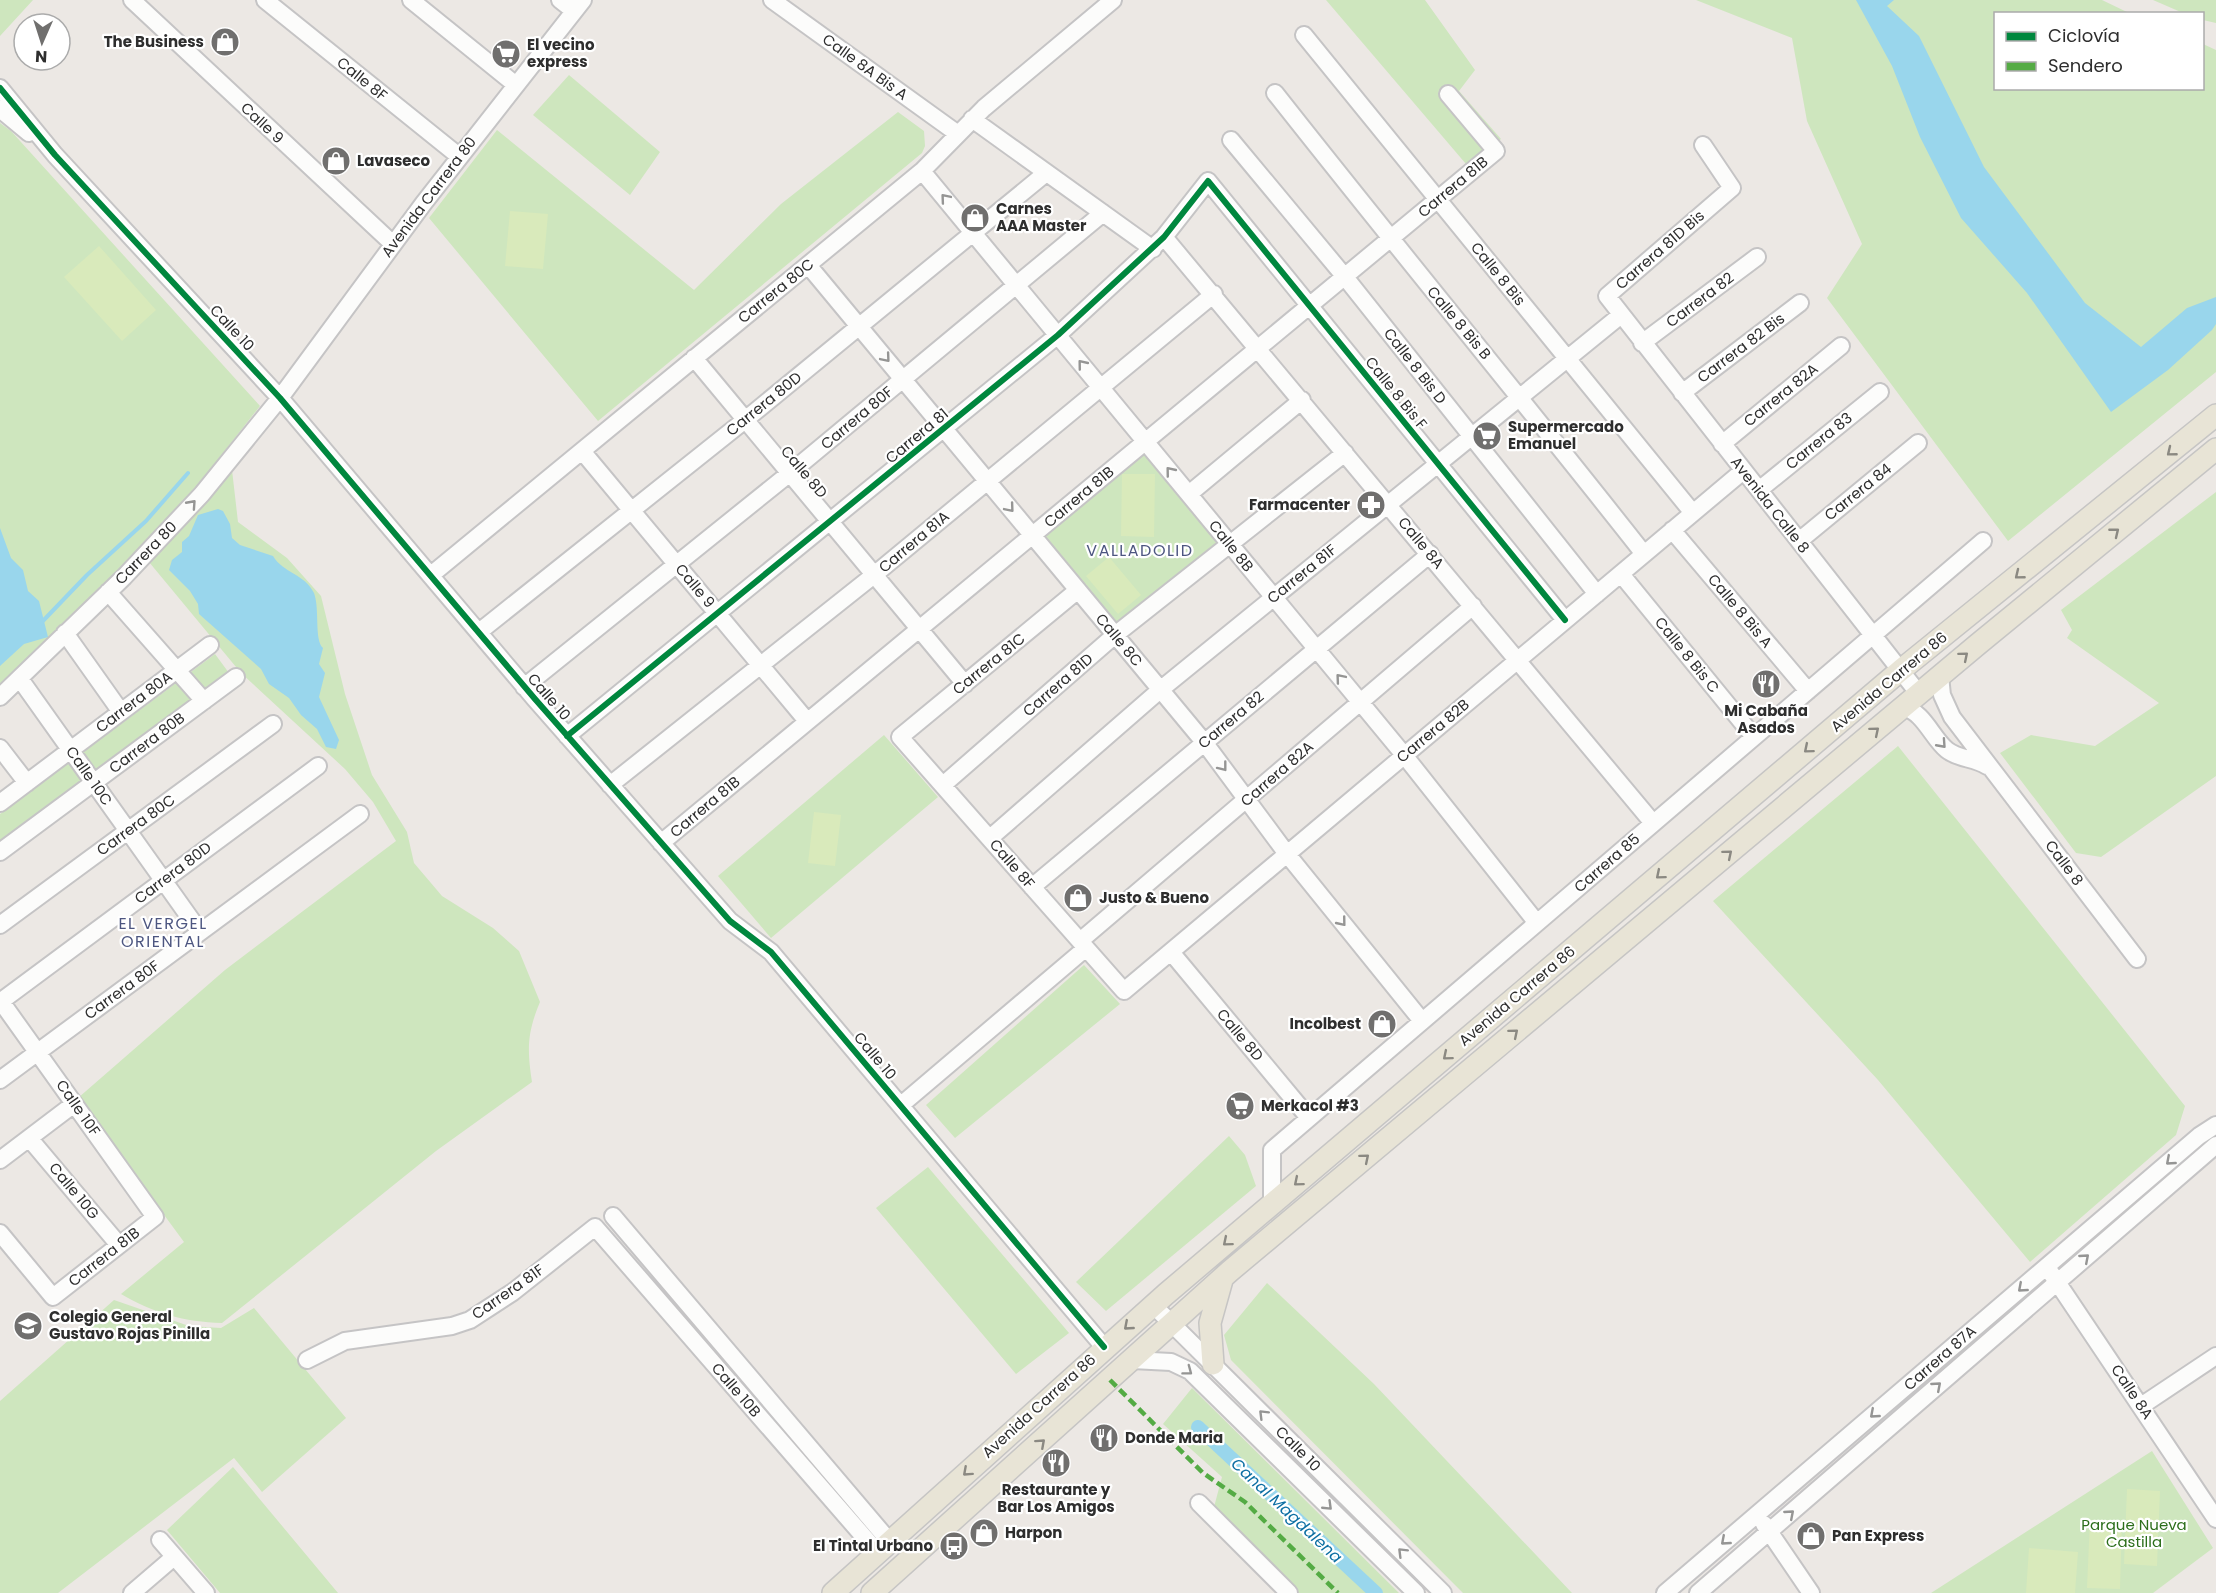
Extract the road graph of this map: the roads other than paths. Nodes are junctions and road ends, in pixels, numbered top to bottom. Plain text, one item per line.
1 (132, 0) edge
2 (265, 0) edge
3 (411, 0) edge
4 (560, 0) edge
5 (772, 0) edge
6 (1113, 0) edge
7 (579, 6) edge
8 (1304, 34) dead end
9 (516, 86) junction
10 (0, 88) edge
11 (1275, 93) dead end
12 (1448, 94) dead end
13 (2, 111) edge
14 (972, 119) junction
15 (958, 134) junction
16 (1231, 140) dead end
17 (1703, 144) dead end
18 (55, 155) junction
19 (460, 157) junction
20 (922, 171) junction
21 (1046, 173) junction
22 (1208, 181) joint
23 (1437, 201) junction
24 (1103, 213) junction
25 (974, 232) junction
26 (1390, 239) junction
27 (1158, 243) junction
28 (393, 244) junction
29 (1757, 257) dead end
30 (808, 265) junction
31 (1345, 277) junction
32 (1017, 285) junction
33 (1214, 294) junction
34 (1800, 303) dead end
35 (1310, 306) junction
36 (1621, 315) junction
37 (859, 326) junction
38 (1058, 335) junction
39 (1642, 343) junction
40 (1841, 346) dead end
41 (1258, 349) junction
42 (694, 358) junction
43 (1568, 359) junction
44 (903, 379) junction
45 (1101, 387) junction
46 (1880, 392) dead end
47 (1682, 393) junction
48 (1520, 397) junction
49 (280, 398) junction
50 (1302, 400) junction
51 (2216, 415) edge
52 (745, 420) junction
53 (944, 429) junction
54 (1471, 437) junction
55 (1146, 442) junction
56 (1918, 443) dead end
57 (1722, 444) junction
58 (2216, 449) edge
59 (582, 451) junction
60 (1345, 453) junction
61 (1438, 464) junction
62 (1743, 471) junction
63 (790, 473) junction
64 (987, 481) junction
65 (1759, 490) junction
66 (1189, 494) junction
67 (1388, 504) junction
68 (632, 510) junction
69 (1693, 513) junction
70 (831, 523) junction
71 (1672, 530) junction
72 (1033, 536) junction
73 (1799, 541) junction
74 (1983, 541) dead end
75 (1231, 545) junction
76 (1430, 554) junction
77 (1644, 554) junction
78 (677, 564) junction
79 (874, 574) junction
80 (1621, 574) junction
81 (431, 575) junction
82 (1078, 590) junction
83 (108, 592) junction
84 (1597, 594) junction
85 (1274, 597) junction
86 (1473, 606) junction
87 (718, 614) junction
88 (1565, 620) junction
89 (920, 630) junction
90 (479, 632) junction
91 (66, 633) junction
92 (1114, 635) junction
93 (1873, 635) junction
94 (210, 645) dead end
95 (1316, 649) junction
96 (1518, 660) junction
97 (761, 665) junction
98 (177, 670) junction
99 (1901, 670) junction
100 (236, 676) dead end
101 (1940, 676) junction
102 (20, 679) junction
103 (964, 684) junction
104 (524, 687) junction
105 (1160, 690) junction
106 (1808, 691) junction
107 (0, 697) edge
108 (1911, 700) junction
109 (204, 701) junction
110 (1360, 702) junction
111 (121, 712) junction
112 (807, 721) junction
113 (273, 724) dead end
114 (567, 736) junction
115 (900, 737) joint
116 (1754, 737) junction
117 (1204, 742) junction
118 (0, 748) edge
119 (70, 750) junction
120 (1404, 755) junction
121 (318, 766) dead end
122 (1991, 768) junction
123 (94, 782) junction
124 (27, 783) junction
125 (610, 785) junction
126 (943, 785) junction
127 (1248, 799) junction
128 (0, 803) edge
129 (360, 814) dead end
130 (1653, 823) junction
131 (128, 831) junction
132 (990, 838) junction
133 (661, 843) junction
134 (0, 852) edge
135 (1287, 854) junction
136 (164, 880) junction
137 (1032, 887) junction
138 (1537, 923) junction
139 (0, 925) edge
140 (200, 932) junction
141 (1083, 945) junction
142 (1171, 952) junction
143 (2137, 959) dead end
144 (1124, 991) joint
145 (0, 1001) edge
146 (1422, 1021) junction
147 (37, 1052) junction
148 (0, 1080) edge
149 (74, 1104) junction
150 (901, 1105) junction
151 (1309, 1118) junction
152 (2216, 1125) edge
153 (29, 1138) junction
154 (2216, 1145) edge
155 (0, 1160) edge
156 (1272, 1204) junction
157 (613, 1216) dead end
158 (155, 1217) joint
159 (595, 1227) joint
160 (0, 1233) edge
161 (119, 1245) junction
162 (2046, 1267) junction
163 (1224, 1277) junction
164 (2058, 1281) junction
165 (1153, 1305) junction
166 (1172, 1324) junction
167 (1104, 1347) junction
168 (2216, 1356) edge
169 (307, 1360) dead end
170 (1132, 1360) junction
171 (1213, 1364) junction
172 (2141, 1406) junction
173 (1199, 1503) dead end
174 (1758, 1514) junction
175 (2216, 1519) edge
176 (1769, 1532) junction
177 (160, 1540) dead end
178 (884, 1547) junction
179 (174, 1557) junction
180 (132, 1593) edge
181 (206, 1593) edge
182 (833, 1593) edge
183 (872, 1593) edge
184 (1289, 1593) edge
185 (1416, 1593) edge
186 (1443, 1593) edge
187 (1665, 1593) edge
188 (1698, 1593) edge
189 (1811, 1593) edge

1 - 28 street, Calle 9
2 - 19 street, Calle 8F
3 - 9 street
4 - 7 street
5 - 15 street, Calle 8A Bis A
6 - 14 street, Carrera 80C
7 - 9 street, Avenida Carrera 80
8 - 23 street, Calle 8 Bis
9 - 19 street, Avenida Carrera 80
10 - 18 street, Calle 10
11 - 26 street, Calle 8 Bis B
12 - 23 street, Carrera 81B
13 - 18 street, Calle 10
14 - 15 street, Carrera 80C
14 - 21 street
15 - 20 street, Carrera 80C
16 - 31 street, Calle 8 Bis D
17 - 36 street, Carrera 81D Bis
18 - 49 street, Calle 10
19 - 28 street, Avenida Carrera 80
25 -> 20 street, Calle 8B
20 - 30 street, Carrera 80C
21 - 24 street
21 - 25 street, Carrera 80D
22 - 27 street, Carrera 81
22 - 35 street, Calle 8 Bis F
23 - 26 street, Carrera 81B
23 - 43 street, Calle 8 Bis
24 - 27 street
24 - 32 street, Carrera 80F
25 - 32 street, Calle 8B
25 - 37 street, Carrera 80D
26 - 31 street, Carrera 81B
26 - 48 street, Calle 8 Bis B
27 - 33 street, Calle 8A
27 - 38 street, Carrera 81
28 - 49 street, Avenida Carrera 80
29 - 39 street, Carrera 82
30 - 37 street, Calle 8C
30 - 42 street, Carrera 80C
31 - 35 street, Carrera 81B
31 - 54 street, Calle 8 Bis D
32 - 38 street, Calle 8B
32 - 44 street, Carrera 80F
33 - 41 street, Calle 8A
33 - 45 street, Carrera 81A
34 - 47 street, Carrera 82 Bis
35 - 41 street, Carrera 81B
35 - 61 street, Calle 8 Bis F
36 - 39 street, Avenida Calle 8
36 - 43 street, Carrera 81F
37 -> 44 street, Calle 8C
37 - 52 street, Carrera 80D
45 -> 38 street, Calle 8B
38 - 53 street, Carrera 81
39 - 47 street, Avenida Calle 8
40 - 57 street, Carrera 82A
41 - 50 street, Calle 8A
41 - 55 street, Carrera 81B
42 - 52 street, Calle 8D
42 - 59 street, Carrera 80C
43 - 48 street, Carrera 81F
43 - 69 street, Calle 8 Bis
44 - 53 street, Calle 8C
44 - 63 street, Carrera 80F
45 - 55 street, Calle 8B
45 - 64 street, Carrera 81A
46 - 65 street, Carrera 83
47 - 57 street, Avenida Calle 8
48 - 54 street, Carrera 81F
48 - 77 street, Calle 8 Bis B
49 - 81 street, Calle 10
83 -> 49 street, Carrera 80
50 - 60 street, Calle 8A
50 - 66 street
51 -> 99 main road, Avenida Carrera 86
52 - 63 street, Calle 8D
52 - 68 street, Carrera 80D
53 - 64 street, Calle 8C
53 - 70 street, Carrera 81
54 - 61 street, Carrera 81F
54 - 84 street, Calle 8 Bis D
66 -> 55 street, Calle 8B
55 - 72 street, Carrera 81B
56 - 73 street, Carrera 84
57 - 62 street, Avenida Calle 8
101 -> 58 main road, Avenida Carrera 86
59 - 68 street, Calle 9
59 - 81 street, Carrera 80C
60 - 67 street, Calle 8A
60 - 75 street, Carrera 81D
61 - 67 street, Carrera 81F
61 - 88 street, Calle 8 Bis F
62 - 65 street, Avenida Calle 8
62 - 69 street, Carrera 82B
63 - 70 street, Calle 8D
63 - 78 street, Carrera 80F
64 -> 72 street, Calle 8C
64 - 79 street, Carrera 81A
65 - 73 street, Avenida Calle 8
66 - 75 street, Calle 8B
67 - 76 street, Calle 8A
67 - 85 street, Carrera 81F
68 - 78 street, Calle 9
68 - 90 street, Carrera 80D
69 - 71 street, Carrera 82B
70 - 79 street, Calle 8D
70 - 87 street, Carrera 81
71 - 77 street, Carrera 82B
71 - 106 street, Calle 8 Bis A
72 - 82 street, Calle 8C
72 - 89 street, Carrera 81B
73 - 93 street, Avenida Calle 8
74 - 93 street, Carrera 85
75 - 85 street, Calle 8B
75 - 92 street, Carrera 81D
76 - 86 street, Calle 8A
76 - 95 street, Carrera 82
77 - 80 street, Carrera 82B
78 - 87 street, Calle 9
78 - 104 street, Carrera 80F
79 - 89 street, Calle 8D
79 - 97 street, Carrera 81A
80 - 84 street, Carrera 82B
80 - 116 street, Calle 8 Bis C
81 - 90 street, Calle 10
82 - 92 street, Calle 8C
82 - 103 street, Carrera 81C
83 - 91 street, Carrera 80
83 - 98 street
84 - 88 street, Carrera 82B
85 - 95 street, Calle 8B
85 - 105 street, Carrera 81F
86 - 96 street, Calle 8A
86 - 110 street, Carrera 82A
87 - 97 street, Calle 9
87 - 114 street, Carrera 81
88 - 96 street, Carrera 82B
89 - 103 street, Calle 8D
89 - 112 street, Carrera 81B
90 - 104 street, Calle 10
91 - 102 street, Carrera 80
91 - 111 street
92 - 105 street, Calle 8C
92 - 126 street, Carrera 81D
93 - 99 street, Avenida Calle 8
93 - 106 street, Carrera 85
94 - 98 street, Carrera 80A
110 -> 95 street, Calle 8B
95 - 117 street, Carrera 82
96 - 120 street, Carrera 82B
96 - 130 street, Calle 8A
97 - 112 street, Calle 9
97 - 125 street, Carrera 81A
98 - 109 street
98 - 111 street, Carrera 80A
99 - 108 street, Avenida Calle 8
99 -> 156 main road, Avenida Carrera 86
100 - 109 street, Carrera 80B
101 - 108 main road, Avenida Carrera 86
101 - 122 street, Calle 8
102 - 107 street, Carrera 80
102 - 119 street, Calle 10C
103 - 115 street, Carrera 81C
104 - 114 street, Calle 10
105 - 117 street, Calle 8C
105 - 132 street, Carrera 81F
106 - 116 street, Carrera 85
108 -> 122 street, Calle 8
163 -> 108 main road, Avenida Carrera 86
109 - 123 street, Carrera 80B
110 - 120 street, Calle 8B
110 - 127 street, Carrera 82A
111 - 119 street, Carrera 80A
112 - 133 street, Carrera 81B
113 - 131 street, Carrera 80C
114 - 125 street, Calle 10
115 - 126 street, Calle 8F
116 - 130 street, Carrera 85
117 -> 127 street, Calle 8C
117 - 137 street, Carrera 82
118 - 124 street
119 - 123 street, Calle 10C
119 - 124 street, Carrera 80A
120 - 135 street, Carrera 82B
120 - 138 street, Calle 8B
121 - 136 street, Carrera 80D
122 - 143 street, Calle 8
123 - 131 street, Calle 10C
123 - 134 street, Carrera 80B
124 - 128 street, Carrera 80A
125 - 133 street, Calle 10
126 - 132 street, Calle 8F
127 - 135 street, Calle 8C
127 - 141 street, Carrera 82A
129 - 140 street, Carrera 80F
130 - 138 street, Carrera 85
131 - 136 street, Calle 10C
131 - 139 street, Carrera 80C
132 - 137 street, Calle 8F
133 - 150 street, Calle 10
135 - 142 street, Carrera 82B
135 -> 146 street, Calle 8C
136 - 140 street, Calle 10C
136 - 145 street, Carrera 80D
137 - 141 street, Calle 8F
138 - 146 street, Carrera 85
140 - 147 street, Carrera 80F
141 - 144 street, Calle 8F
141 - 150 street, Carrera 82A
142 - 144 street, Carrera 82B
142 - 151 street, Calle 8D
145 - 147 street, Calle 10F
146 - 151 street, Carrera 85
147 - 148 street, Carrera 80F
147 - 149 street, Calle 10F
149 - 153 street
149 - 158 street, Calle 10F
150 - 167 street, Calle 10
151 - 156 street, Carrera 85
152 -> 162 street, Carrera 87A
153 - 155 street
153 - 161 street, Calle 10G
164 -> 154 street, Carrera 87A
156 -> 165 main road, Avenida Carrera 86
157 - 178 street, Calle 10B
158 - 161 street, Carrera 81B
159 - 169 street, Carrera 81F
159 - 178 street, Calle 10B
160 - 161 street, Carrera 81B
162 - 164 street, Calle 8A
162 -> 174 street, Carrera 87A
163 - 166 main road, Avenida Carrera 86
163 - 171 main road
164 - 172 street, Calle 8A
176 -> 164 street, Carrera 87A
165 - 166 street, Calle 10
165 -> 167 main road, Avenida Carrera 86
166 - 170 main road, Avenida Carrera 86
166 - 171 street, Calle 10
167 -> 178 main road, Avenida Carrera 86
168 - 172 street
183 -> 170 main road, Avenida Carrera 86
170 -> 185 street, Calle 10
186 -> 171 street, Calle 10
172 - 175 street, Calle 8A
173 - 184 street
174 - 176 street
174 -> 187 street, Carrera 87A
176 - 188 street, Carrera 87A
176 - 189 street
177 - 179 street
178 - 182 main road, Avenida Carrera 86
179 - 180 street
179 - 181 street

